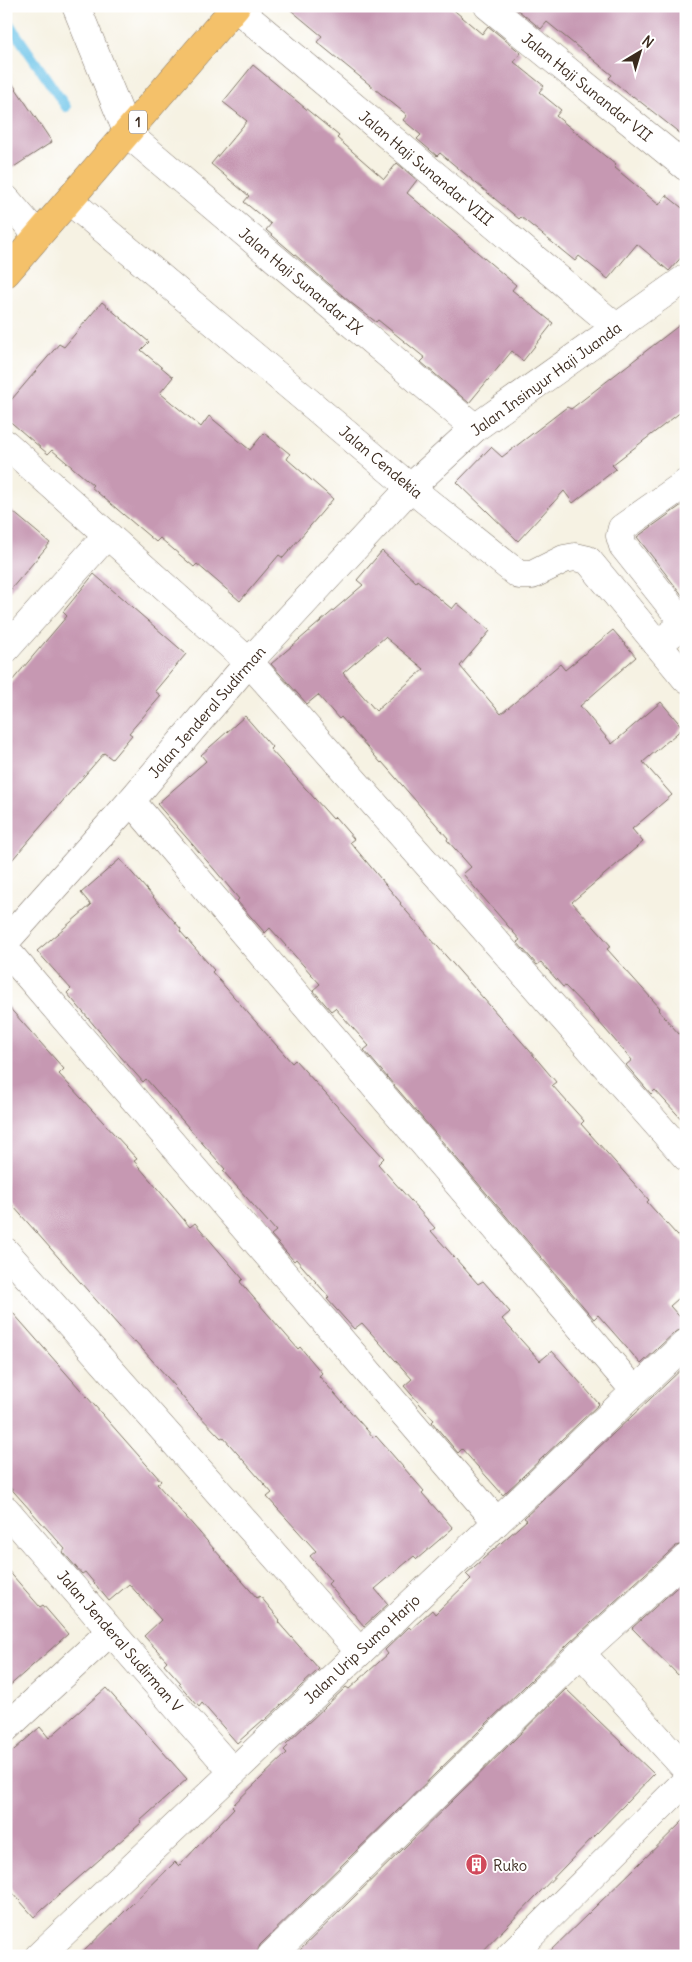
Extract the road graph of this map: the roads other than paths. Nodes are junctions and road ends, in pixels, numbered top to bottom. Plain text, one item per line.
1 (76, 6) edge
2 (235, 6) edge
3 (488, 6) edge
4 (128, 134) junction
5 (686, 167) edge
6 (6, 199) edge
7 (70, 201) junction
8 (38, 236) junction
9 (6, 273) edge
10 (686, 278) edge
11 (617, 328) junction
12 (475, 428) junction
13 (6, 444) edge
14 (420, 479) junction
15 (686, 483) edge
16 (107, 535) junction
17 (685, 625) edge
18 (657, 644) junction
19 (6, 649) edge
20 (249, 662) junction
21 (686, 679) edge
22 (131, 800) junction
23 (6, 941) edge
24 (6, 950) edge
25 (686, 1157) edge
26 (6, 1252) edge
27 (686, 1344) edge
28 (635, 1391) junction
29 (6, 1510) edge
30 (497, 1522) junction
31 (686, 1558) edge
32 (111, 1631) junction
33 (360, 1652) junction
34 (581, 1653) junction
35 (6, 1728) edge
36 (686, 1769) edge
37 (233, 1772) junction
38 (686, 1781) edge
39 (39, 1956) edge
40 (271, 1956) edge
41 (510, 1956) edge

1 - 4 street
2 - 4 highway, 1
2 - 11 street, Jalan Haji Sunandar VIII
3 - 5 street, Jalan Haji Sunandar VII
4 - 7 highway, 1
4 - 12 street, Jalan Haji Sunandar IX
6 - 8 street
7 - 8 highway, 1
7 - 14 street, Jalan Cendekia
8 - 9 highway, 1
10 - 11 street, Jalan Insinyur Haji Juanda
11 - 12 street, Jalan Insinyur Haji Juanda
12 - 14 street, Jalan Insinyur Haji Juanda
13 - 16 street
14 - 18 street, Jalan Cendekia
14 - 20 street, Jalan Jenderal Sudirman
15 - 17 street
16 - 19 street
16 - 20 street
17 - 18 street
18 - 21 street, Jalan Cendekia
20 - 22 street, Jalan Jenderal Sudirman
20 - 25 street
22 - 23 street, Jalan Jenderal Sudirman
22 - 28 street
24 - 30 street
26 - 33 street
27 - 28 street, Jalan Urip Sumo Harjo
28 - 30 street, Jalan Urip Sumo Harjo
29 - 32 street, Jalan Jenderal Sudirman V
30 - 33 street, Jalan Urip Sumo Harjo
31 - 34 street
32 - 35 street
32 - 37 street, Jalan Jenderal Sudirman V
33 - 37 street, Jalan Urip Sumo Harjo
34 - 36 street
34 - 40 street
37 - 39 street, Jalan Urip Sumo Harjo
38 - 41 street

